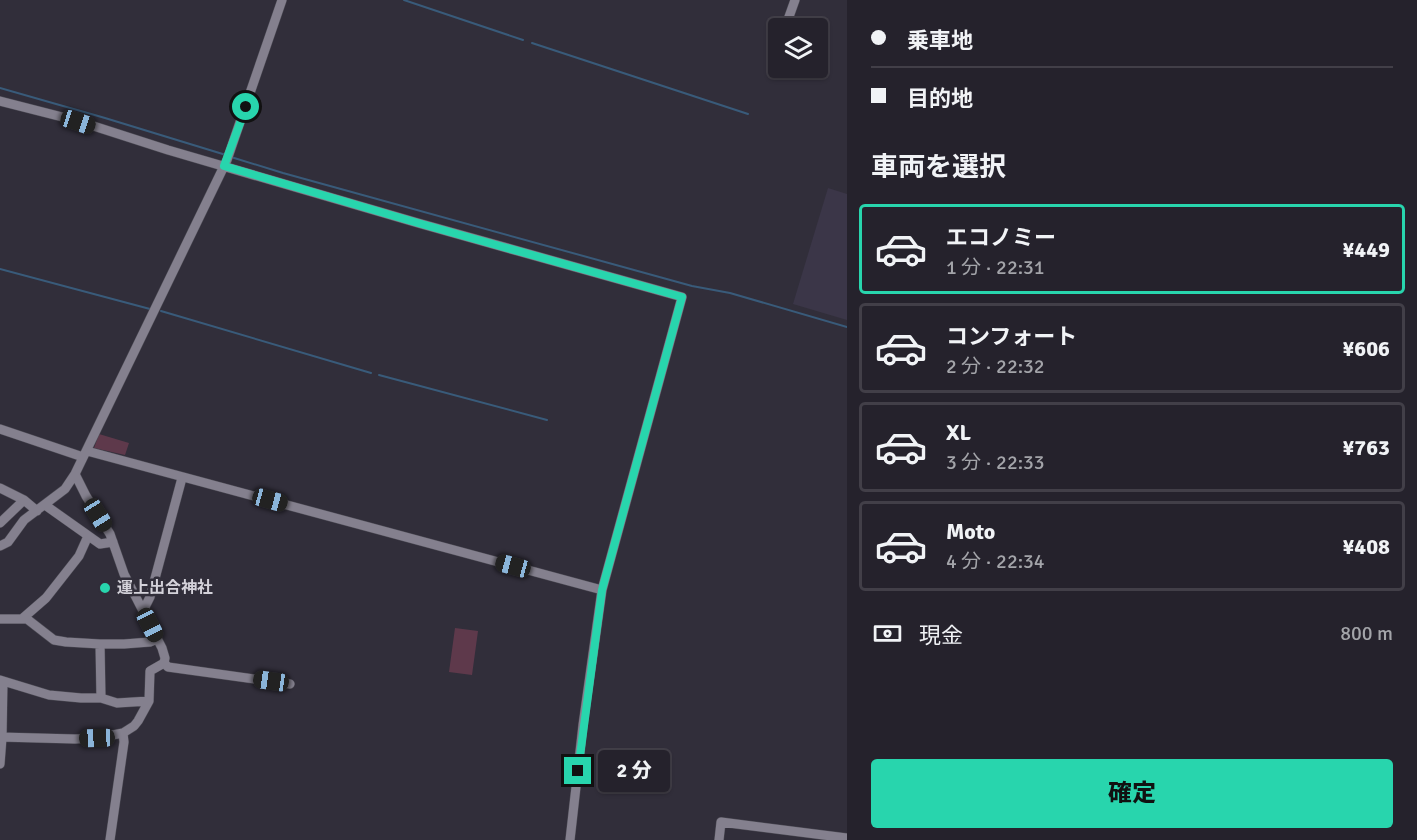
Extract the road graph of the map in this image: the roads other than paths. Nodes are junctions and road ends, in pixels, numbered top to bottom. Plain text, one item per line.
1 (282, 0) edge
2 (795, 0) edge
3 (789, 18) edge
4 (0, 101) edge
5 (227, 160) junction
6 (0, 429) edge
7 (85, 454) junction
8 (75, 474) junction
9 (182, 478) junction
10 (0, 488) edge
11 (24, 500) junction
12 (41, 508) junction
13 (0, 523) edge
14 (88, 536) junction
15 (113, 542) junction
16 (0, 546) edge
17 (602, 590) junction
18 (143, 611) junction
19 (23, 618) junction
20 (0, 619) edge
21 (157, 639) junction
22 (100, 644) junction
23 (164, 663) junction
24 (1, 680) edge
25 (290, 684) dead end
26 (101, 698) junction
27 (149, 701) junction
28 (123, 733) junction
29 (1, 737) edge
30 (0, 764) edge
31 (794, 836) edge
32 (828, 838) edge
33 (847, 838) edge
34 (110, 840) edge
35 (570, 840) edge
36 (718, 840) edge

1 - 5 street
2 - 3 street
4 - 5 street
5 - 7 street
5 - 17 street
6 - 7 street
7 - 8 street
7 - 9 street
8 - 12 street
8 - 15 street
9 - 17 street
9 - 18 street
10 - 11 street
11 - 12 street
11 - 13 street
12 - 14 street
12 - 16 street
14 - 15 street
14 - 19 street
15 - 18 street
17 - 35 street
18 - 21 street
19 - 20 street
19 - 22 street
21 - 22 street
21 - 23 street
22 - 26 street
23 - 25 street
23 - 27 street
24 - 26 street
24 - 29 street
26 - 27 street
27 - 28 street
28 - 29 street
28 - 34 street
29 - 30 street
31 - 32 street
31 - 36 street
32 - 33 street

